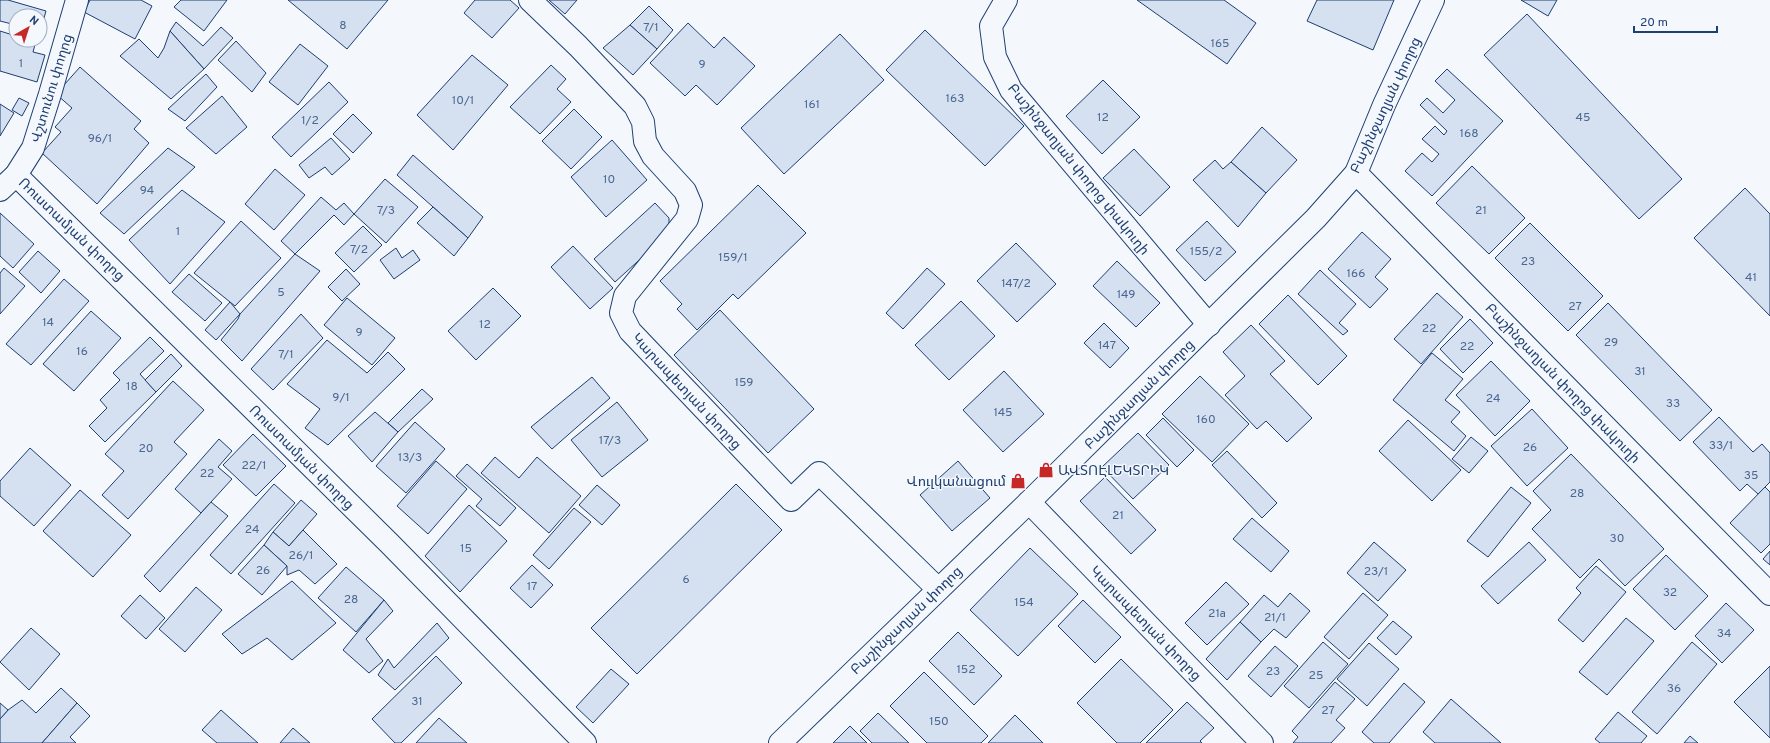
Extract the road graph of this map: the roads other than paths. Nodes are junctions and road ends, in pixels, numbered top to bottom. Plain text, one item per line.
1 (77, 0) edge
2 (530, 0) edge
3 (1006, 0) edge
4 (1433, 0) edge
5 (1356, 173) junction
6 (16, 174) junction
7 (0, 190) edge
8 (1209, 325) junction
9 (1029, 502) junction
10 (938, 589) junction
11 (1770, 594) edge
12 (585, 743) edge
13 (780, 743) edge
14 (1262, 743) edge

1 - 6 street, Վշտունու փողոց
2 - 10 street, Կարապետյան փողոց
3 - 8 street, Բաշինջաղյան փողոց փակուղի
4 - 5 street, Բաշինջաղյան փողոց
5 - 8 street, Բաշինջաղյան փողոց
5 - 11 street, Բաշինջաղյան փողոց փակուղի
6 - 7 street, Վշտունու փողոց
6 - 12 street, Ռուստամյան փողոց
8 - 9 street, Բաշինջաղյան փողոց
9 - 10 street, Բաշինջաղյան փողոց
9 - 14 street, Կարապետյան փողոց
10 - 13 street, Բաշինջաղյան փողոց

